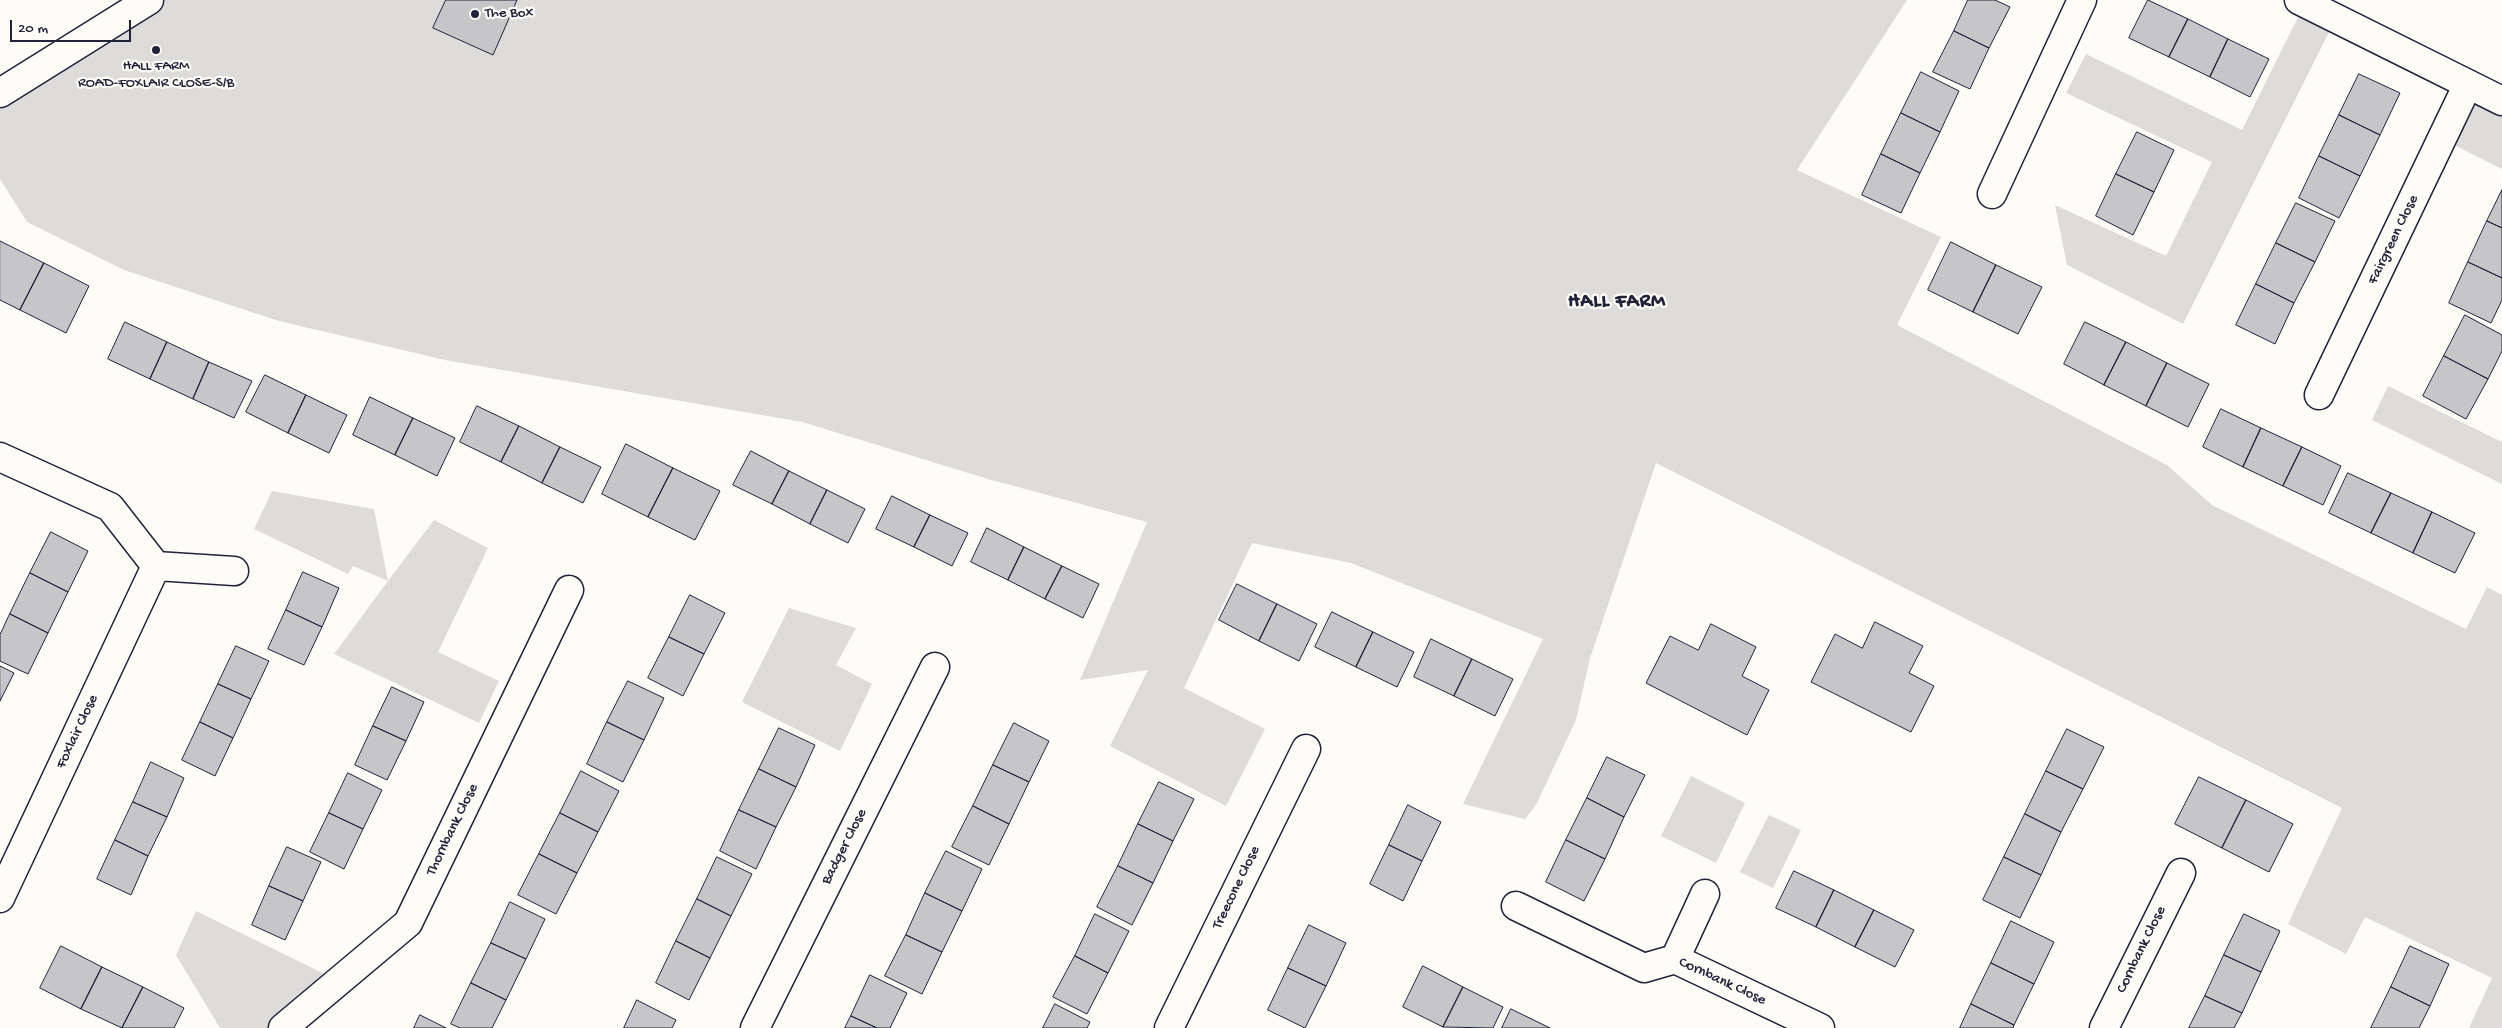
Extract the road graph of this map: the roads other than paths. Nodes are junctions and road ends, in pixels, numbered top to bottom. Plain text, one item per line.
1 (149, 0) edge
2 (2082, 0) edge
3 (2299, 0) edge
4 (2468, 84) junction
5 (0, 93) edge
6 (2502, 100) edge
7 (1992, 194) dead end
8 (2319, 395) dead end
9 (0, 457) edge
10 (156, 566) junction
11 (234, 571) dead end
12 (569, 590) dead end
13 (935, 667) dead end
14 (1306, 749) dead end
15 (2181, 872) dead end
16 (1705, 894) dead end
17 (0, 898) edge
18 (1516, 906) dead end
19 (1675, 958) junction
20 (283, 1028) edge
21 (755, 1028) edge
22 (1169, 1028) edge
23 (1820, 1028) edge
24 (2104, 1028) edge

1 - 5 street
2 - 7 street
3 - 4 street
4 - 6 street
4 - 8 street, Fairgreen Close
9 - 10 street
10 - 11 street
10 - 17 street, Foxlair Close
12 - 20 street, Thornbank Close
13 - 21 street, Badger Close
14 - 22 street, Treecone Close
15 - 24 street, Cornbank Close
16 - 19 street
18 - 19 street, Cornbank Close
19 - 23 street, Cornbank Close

